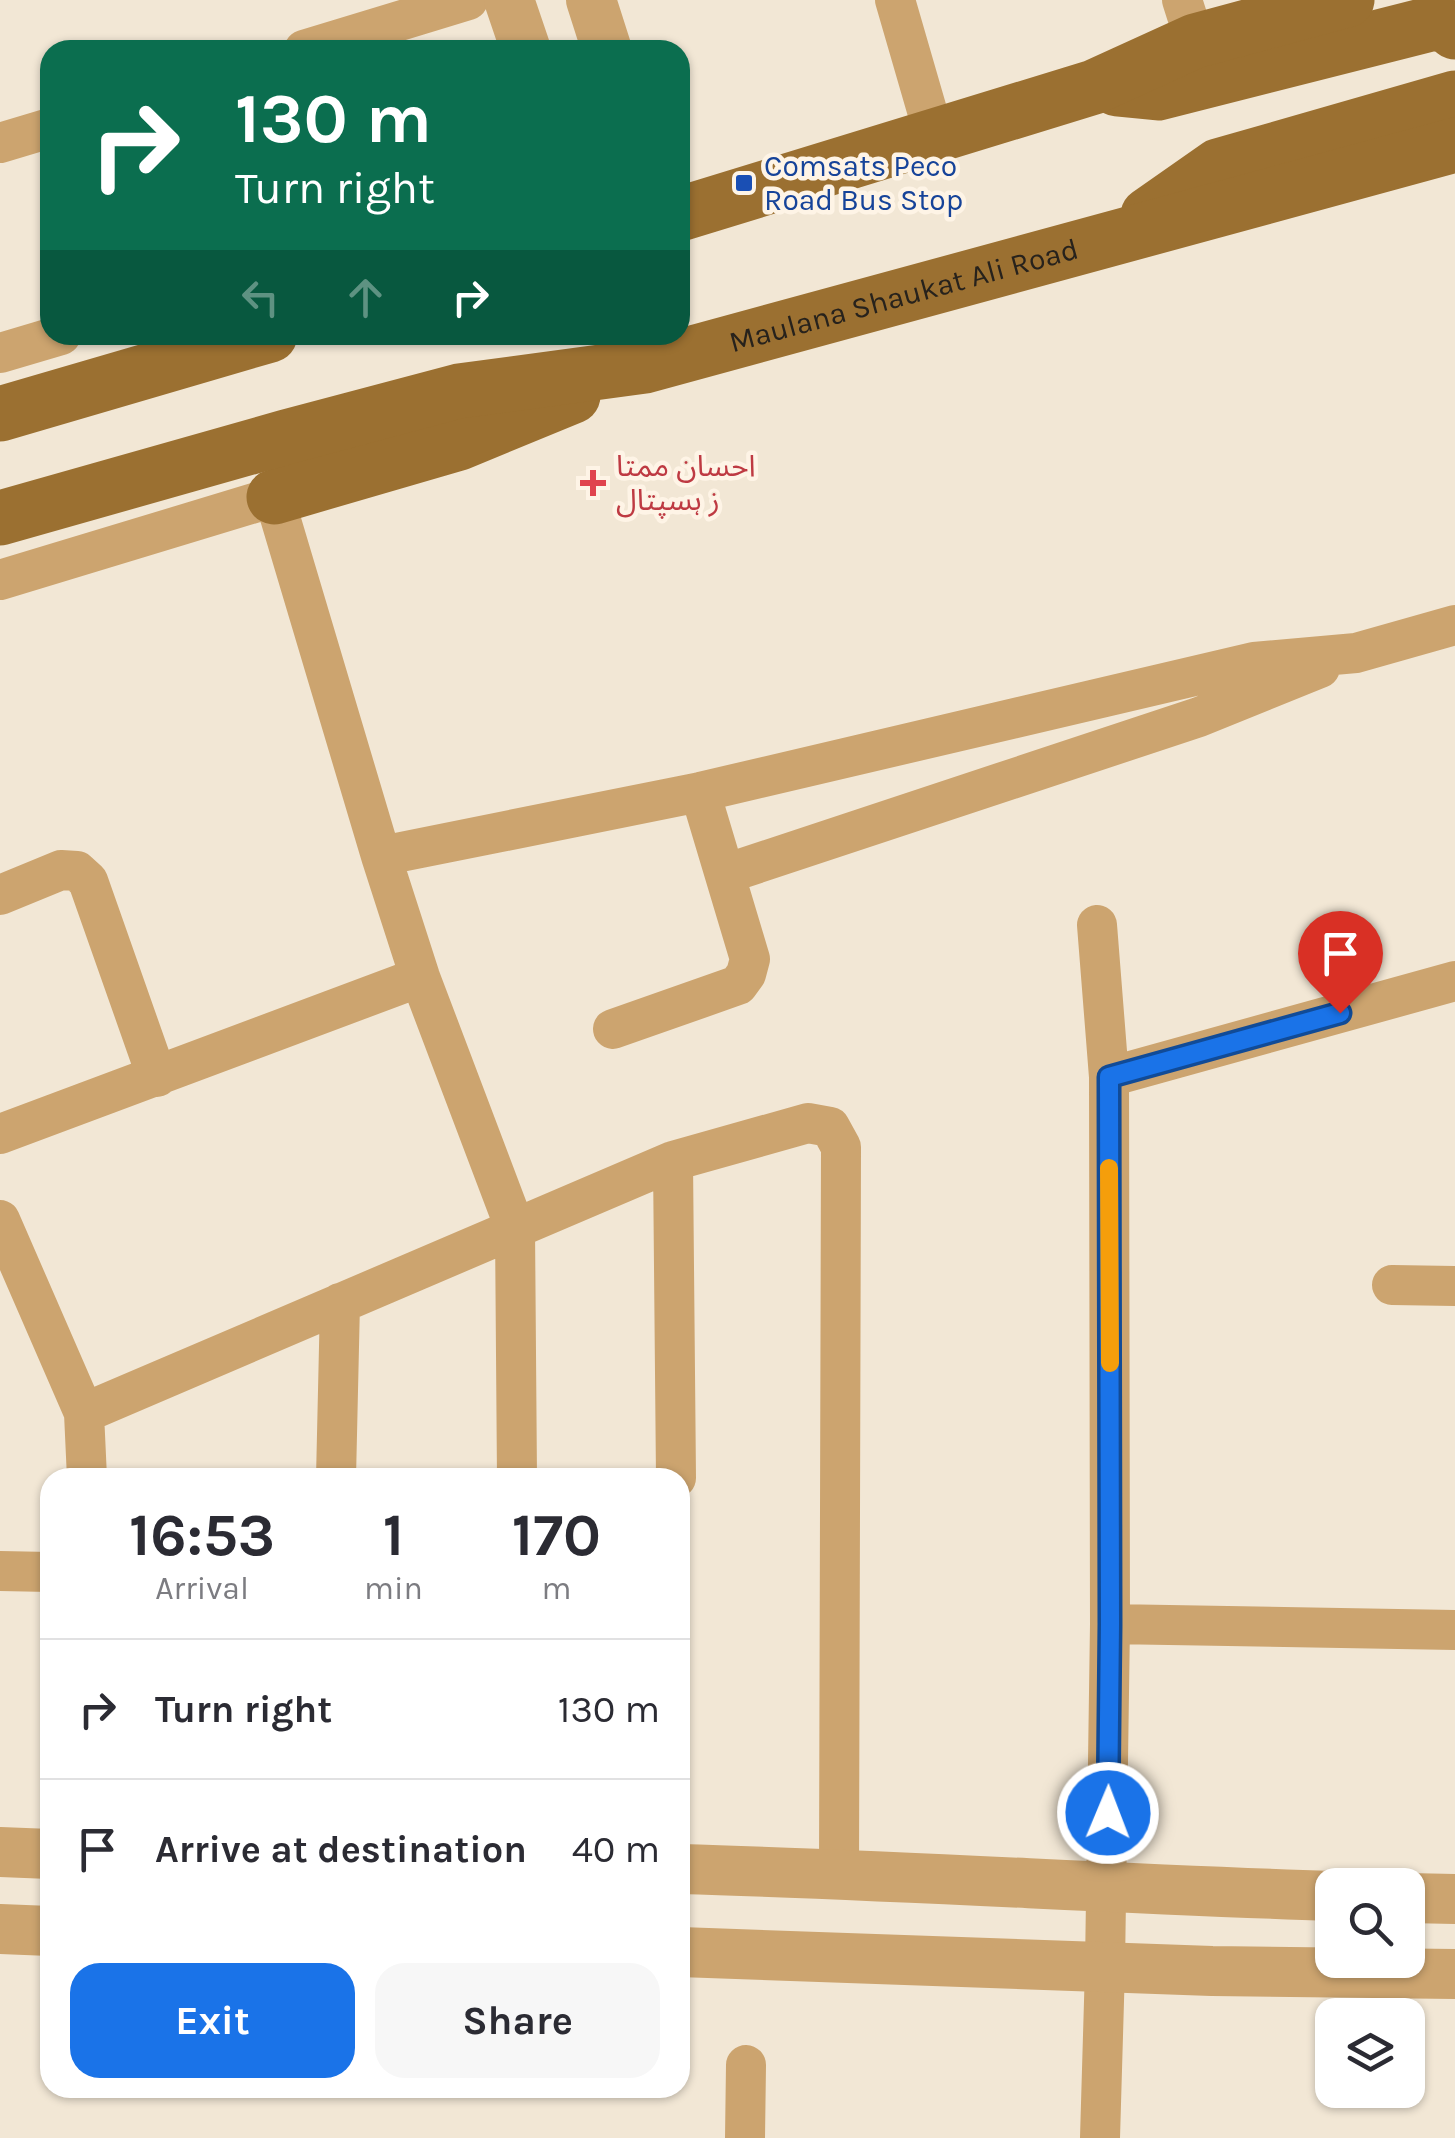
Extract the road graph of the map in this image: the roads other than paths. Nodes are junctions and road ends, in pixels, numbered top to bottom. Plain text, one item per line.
1 (468, 0) edge
2 (509, 0) edge
3 (590, 0) edge
4 (895, 0) edge
5 (1347, 0) edge
6 (1189, 20) edge
7 (1455, 32) edge
8 (337, 40) edge
9 (523, 40) edge
10 (604, 40) edge
11 (1094, 87) junction
12 (1455, 98) edge
13 (40, 131) edge
14 (935, 138) junction
15 (0, 143) edge
16 (1455, 146) edge
17 (690, 211) edge
18 (1118, 236) junction
19 (40, 341) edge
20 (236, 345) edge
21 (0, 354) edge
22 (645, 366) junction
23 (0, 414) edge
24 (274, 497) junction
25 (0, 518) edge
26 (0, 580) edge
27 (1455, 625) edge
28 (1356, 653) junction
29 (700, 792) junction
30 (381, 856) junction
31 (725, 874) junction
32 (0, 895) edge
33 (1097, 925) dead end
34 (420, 977) junction
35 (1455, 981) edge
36 (613, 1028) dead end
37 (157, 1077) junction
38 (1109, 1077) junction
39 (0, 1134) edge
40 (672, 1160) junction
41 (0, 1220) edge
42 (515, 1228) junction
43 (1392, 1285) dead end
44 (1455, 1286) edge
45 (340, 1303) junction
46 (84, 1413) junction
47 (87, 1468) edge
48 (336, 1468) edge
49 (517, 1468) edge
50 (676, 1468) edge
51 (0, 1572) edge
52 (40, 1572) edge
53 (1110, 1624) junction
54 (1455, 1630) edge
55 (0, 1852) edge
56 (40, 1854) edge
57 (690, 1870) edge
58 (839, 1874) junction
59 (1107, 1888) junction
60 (1315, 1895) edge
61 (1425, 1899) edge
62 (1455, 1900) edge
63 (0, 1929) edge
64 (40, 1931) edge
65 (690, 1952) edge
66 (1106, 1967) junction
67 (1455, 1974) edge
68 (746, 2065) dead end
69 (745, 2138) edge
70 (1100, 2138) edge

1 - 8 street
2 - 9 street
3 - 10 street
4 - 14 street
5 - 6 main road
6 - 11 main road
7 - 11 main road
11 - 14 main road
12 - 18 main road
13 - 15 street
14 - 17 main road
16 - 18 main road, Maulana Shaukat Ali Road
18 - 22 main road, Maulana Shaukat Ali Road
19 - 21 street
20 - 23 main road
22 - 24 main road
22 - 25 main road, Maulana Shaukat Ali Road
24 - 26 street
24 - 30 street
27 - 28 street
28 - 29 street
28 - 31 street
29 - 30 street
29 - 31 street
30 - 34 street
31 - 36 street
32 - 37 street
33 - 38 street
34 - 37 street
34 - 42 street
35 - 38 street
37 - 39 street
38 - 53 street
40 - 42 street
40 - 50 street
40 - 58 street
41 - 46 street
42 - 45 street
42 - 49 street
43 - 44 street
45 - 46 street
45 - 48 street
46 - 47 street
51 - 52 street
53 - 54 street
53 - 59 street
55 - 56 street
57 - 58 street
58 - 59 street
59 - 60 street
59 - 66 street
61 - 62 street
63 - 64 street
65 - 66 street
66 - 67 street
66 - 70 street
68 - 69 street

